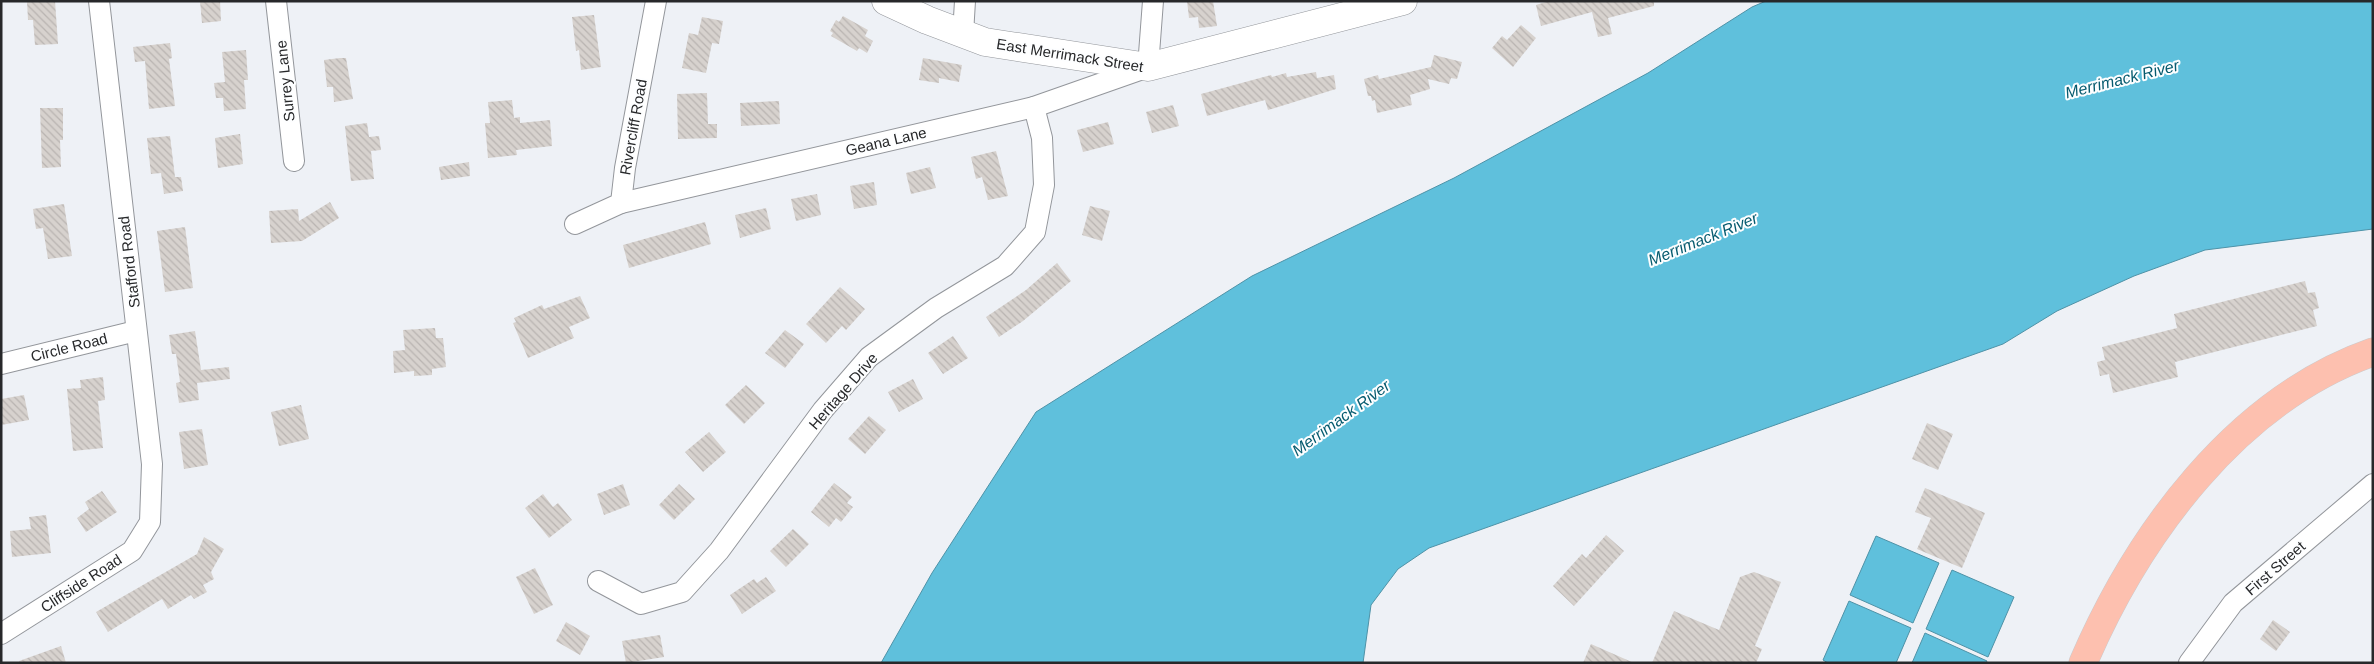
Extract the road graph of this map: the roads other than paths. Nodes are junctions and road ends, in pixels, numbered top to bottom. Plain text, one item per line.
1 (99, 1) edge
2 (276, 1) edge
3 (656, 1) edge
4 (886, 1) edge
5 (965, 1) edge
6 (1153, 1) edge
7 (1403, 1) edge
8 (1356, 8) edge
9 (963, 34) junction
10 (1148, 67) junction
11 (1034, 107) junction
12 (294, 161) dead end
13 (621, 203) junction
14 (575, 224) dead end
15 (136, 331) junction
16 (2373, 352) edge
17 (1, 364) edge
18 (2373, 484) edge
19 (150, 522) joint
20 (598, 581) dead end
21 (1, 634) edge
22 (2082, 663) edge
23 (2189, 663) edge

1 - 15 street, Stafford Road
2 - 12 street, Surrey Lane
3 - 13 street, Rivercliff Road
4 - 9 street, East Merrimack Street
5 - 9 street
6 - 10 street
7 - 8 street, East Merrimack Street
8 - 10 street, East Merrimack Street
9 - 10 street, East Merrimack Street
10 - 11 street, Geana Lane
11 - 13 street, Geana Lane
11 - 20 street, Heritage Drive
13 - 14 street
15 - 17 street, Circle Road
15 - 19 street, Stafford Road
16 - 22 main road
18 - 23 street, First Street
19 - 21 street, Cliffside Road

